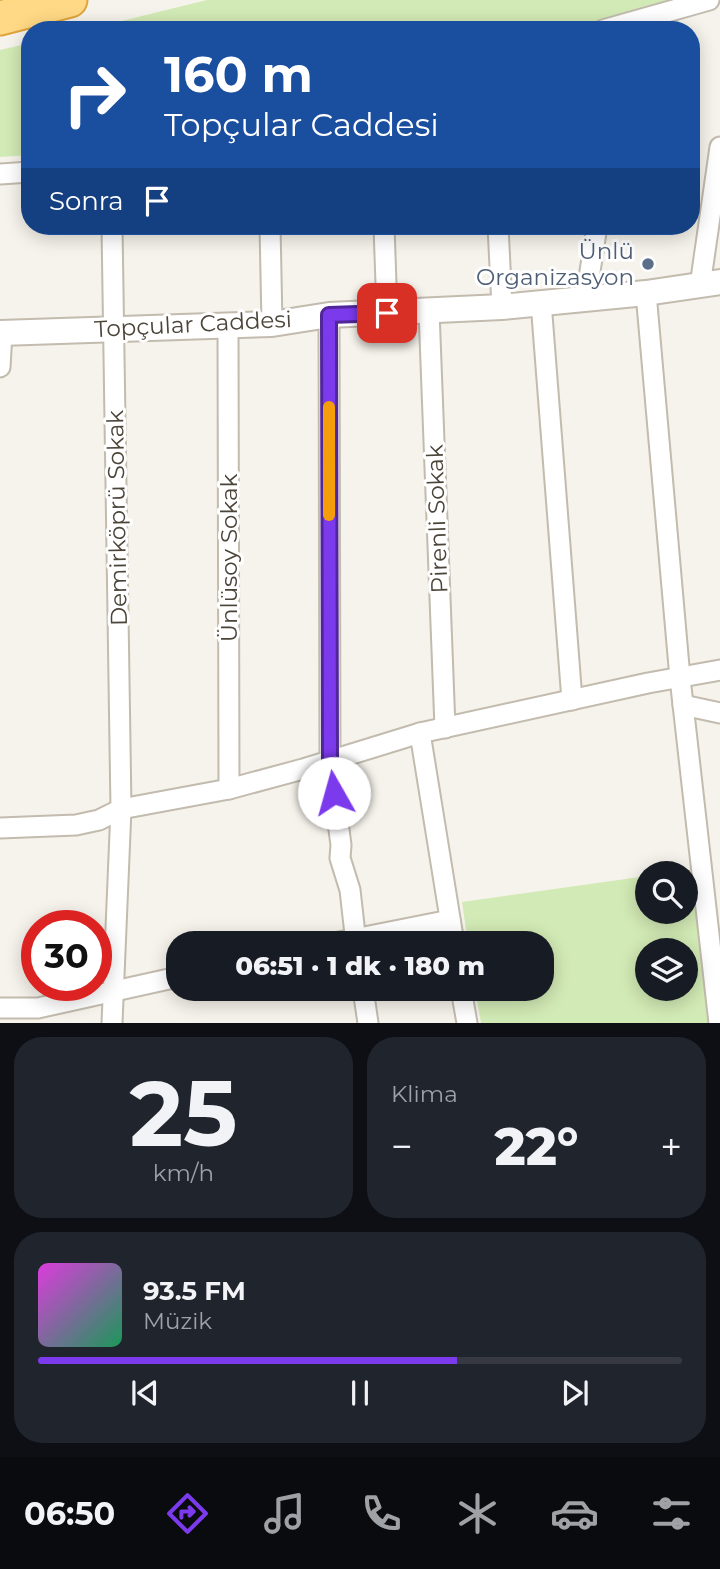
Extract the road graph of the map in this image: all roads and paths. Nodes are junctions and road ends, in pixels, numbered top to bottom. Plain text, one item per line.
1 (70, 0) edge
2 (709, 0) edge
3 (3, 17) edge
4 (642, 21) edge
5 (720, 147) edge
6 (21, 173) edge
7 (0, 174) edge
8 (112, 235) edge
9 (270, 235) edge
10 (384, 235) edge
11 (498, 235) edge
12 (596, 235) edge
13 (710, 284) edge
14 (646, 293) junction
15 (586, 297) junction
16 (541, 302) junction
17 (502, 307) junction
18 (429, 311) junction
19 (387, 313) junction
20 (329, 315) junction
21 (272, 324) junction
22 (228, 326) junction
23 (114, 329) junction
24 (1, 333) edge
25 (0, 367) edge
26 (720, 670) edge
27 (680, 678) junction
28 (572, 700) junction
29 (683, 705) junction
30 (720, 713) edge
31 (445, 728) junction
32 (420, 733) junction
33 (330, 761) junction
34 (229, 789) junction
35 (121, 809) junction
36 (0, 828) edge
37 (450, 920) junction
38 (355, 931) edge
39 (401, 931) edge
40 (452, 931) edge
41 (166, 980) edge
42 (113, 991) junction
43 (365, 1001) edge
44 (463, 1001) edge
45 (0, 1008) edge
46 (111, 1023) edge
47 (368, 1023) edge
48 (467, 1023) edge
49 (719, 1023) edge

1 - 3 highway
2 - 4 street
5 - 13 street
6 - 7 street
8 - 23 street, Demirköprü Sokak
9 - 21 street
10 - 19 street
11 - 17 street
12 - 15 street
13 - 14 street, Topçular Caddesi
14 - 15 street, Topçular Caddesi
14 - 27 street
15 - 16 street, Topçular Caddesi
16 - 17 street, Topçular Caddesi
16 - 28 street
17 - 18 street, Topçular Caddesi
18 - 19 street, Topçular Caddesi
18 - 31 street, Pirenli Sokak
19 - 20 street, Topçular Caddesi
20 - 21 street, Topçular Caddesi
20 - 33 street
21 - 22 street, Topçular Caddesi
22 - 23 street, Topçular Caddesi
22 - 34 street, Ünlüsoy Sokak
23 - 24 street, Topçular Caddesi
23 - 35 street, Demirköprü Sokak
24 - 25 street
26 - 27 street
27 - 28 street
27 - 29 street
28 - 31 street
29 - 30 street
29 - 49 street
31 - 32 street
32 - 33 street
32 - 37 street
33 - 34 street
33 - 38 street
34 - 35 street
35 - 36 street
35 - 42 street, Demirköprü Sokak
37 - 39 street
37 - 40 street
41 - 42 street
42 - 45 street
42 - 46 street, Demirköprü Sokak
43 - 47 street
44 - 48 street

